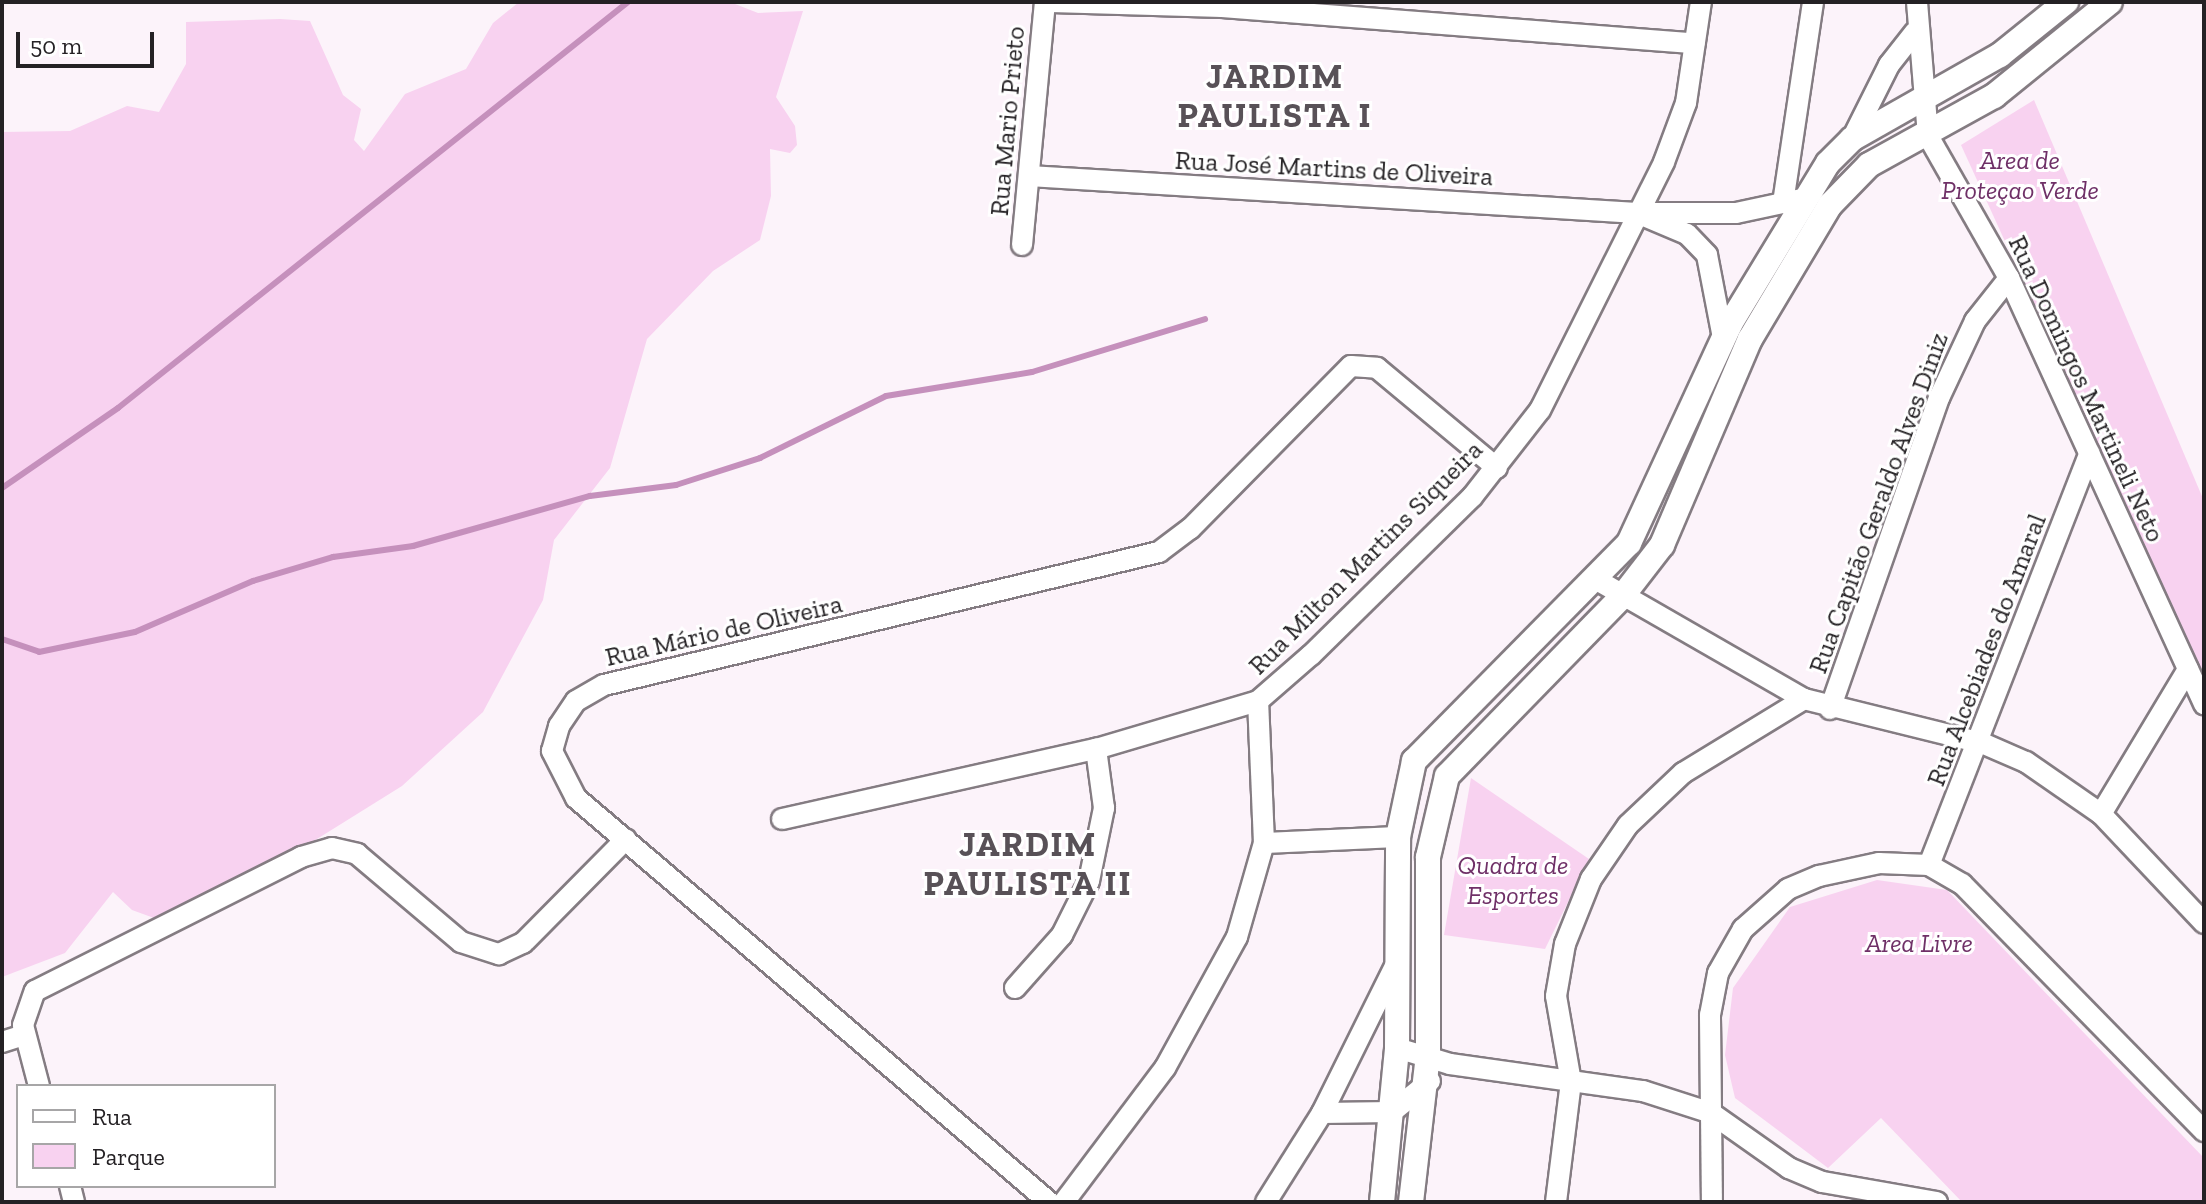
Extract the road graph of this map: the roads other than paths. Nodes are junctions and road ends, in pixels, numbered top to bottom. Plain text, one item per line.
1 (1048, 2) edge
2 (1701, 2) edge
3 (1813, 2) edge
4 (1917, 2) edge
5 (2066, 2) edge
6 (2110, 2) edge
7 (1222, 4) edge
8 (1915, 32) junction
9 (1695, 43) junction
10 (1928, 98) junction
11 (1928, 136) junction
12 (1852, 139) junction
13 (1029, 176) junction
14 (1792, 201) junction
15 (1637, 213) junction
16 (1022, 245) dead end
17 (2009, 278) junction
18 (1723, 338) junction
19 (2090, 453) junction
20 (1497, 468) junction
21 (1597, 580) junction
22 (1621, 598) junction
23 (2188, 669) junction
24 (1804, 699) junction
25 (1258, 701) junction
26 (2204, 704) edge
27 (1830, 709) junction
28 (1982, 743) junction
29 (1096, 749) junction
30 (2101, 814) junction
31 (782, 819) dead end
32 (1398, 837) junction
33 (626, 839) junction
34 (1264, 843) junction
35 (1929, 865) junction
36 (2204, 923) edge
37 (1398, 959) junction
38 (1015, 988) dead end
39 (24, 1035) junction
40 (2, 1042) edge
41 (1397, 1048) junction
42 (1439, 1059) junction
43 (1571, 1082) junction
44 (38, 1084) edge
45 (1425, 1086) junction
46 (1392, 1112) junction
47 (1322, 1113) junction
48 (1711, 1113) junction
49 (2204, 1131) edge
50 (1860, 1197) edge
51 (1049, 1202) edge
52 (1064, 1202) edge
53 (1266, 1202) edge
54 (1382, 1202) edge
55 (1411, 1202) edge
56 (1556, 1202) edge
57 (1712, 1202) edge
58 (1937, 1202) edge

1 - 7 street
1 - 13 street, Rua Mario Prieto
2 - 9 street, Rua Milton Martins Siqueira
3 - 14 street
4 - 8 street, Rua Domingos Martineli Neto
5 - 10 street
6 - 11 street
7 - 9 street
8 - 10 street, Rua Domingos Martineli Neto
8 - 12 street
9 - 15 street, Rua Milton Martins Siqueira
10 - 11 street, Rua Domingos Martineli Neto
10 - 12 street
11 - 17 street, Rua Domingos Martineli Neto
11 - 22 street
12 - 14 street
13 - 15 street, Rua José Martins de Oliveira
13 - 16 street, Rua Mario Prieto
14 - 15 street, Rua José Martins de Oliveira
14 - 18 street
15 - 18 street, Rua José Martins de Oliveira
15 - 20 street, Rua Milton Martins Siqueira
17 - 19 street, Rua Domingos Martineli Neto
17 - 27 street, Rua Capitão Geraldo Alves Diniz
18 - 21 street
19 - 23 street, Rua Domingos Martineli Neto
19 - 28 street, Rua Alcebiades do Amaral
20 - 25 street, Rua Milton Martins Siqueira
20 - 33 street, Rua Mário de Oliveira
21 - 22 street
21 - 32 street
22 - 24 street
22 - 42 street
23 - 26 street, Rua Domingos Martineli Neto
23 - 30 street
24 - 27 street
24 - 43 street
25 - 29 street
25 - 34 street, Rua Milton Martins Siqueira
27 - 28 street
28 - 30 street
28 - 35 street, Rua Alcebiades do Amaral
29 - 31 street
29 - 38 street
30 - 36 street
32 - 34 street
32 - 37 street
33 - 39 street
33 - 51 street, Rua Mário de Oliveira
34 - 52 street, Rua Milton Martins Siqueira
35 - 48 street
35 - 49 street
37 - 41 street
37 - 47 street
39 - 40 street
39 - 44 street
41 - 42 street
41 - 46 street
42 - 43 street
42 - 45 street
43 - 48 street
43 - 56 street
45 - 46 street
45 - 55 street
46 - 47 street
46 - 54 street
47 - 53 street
48 - 50 street
48 - 57 street
50 - 58 street

